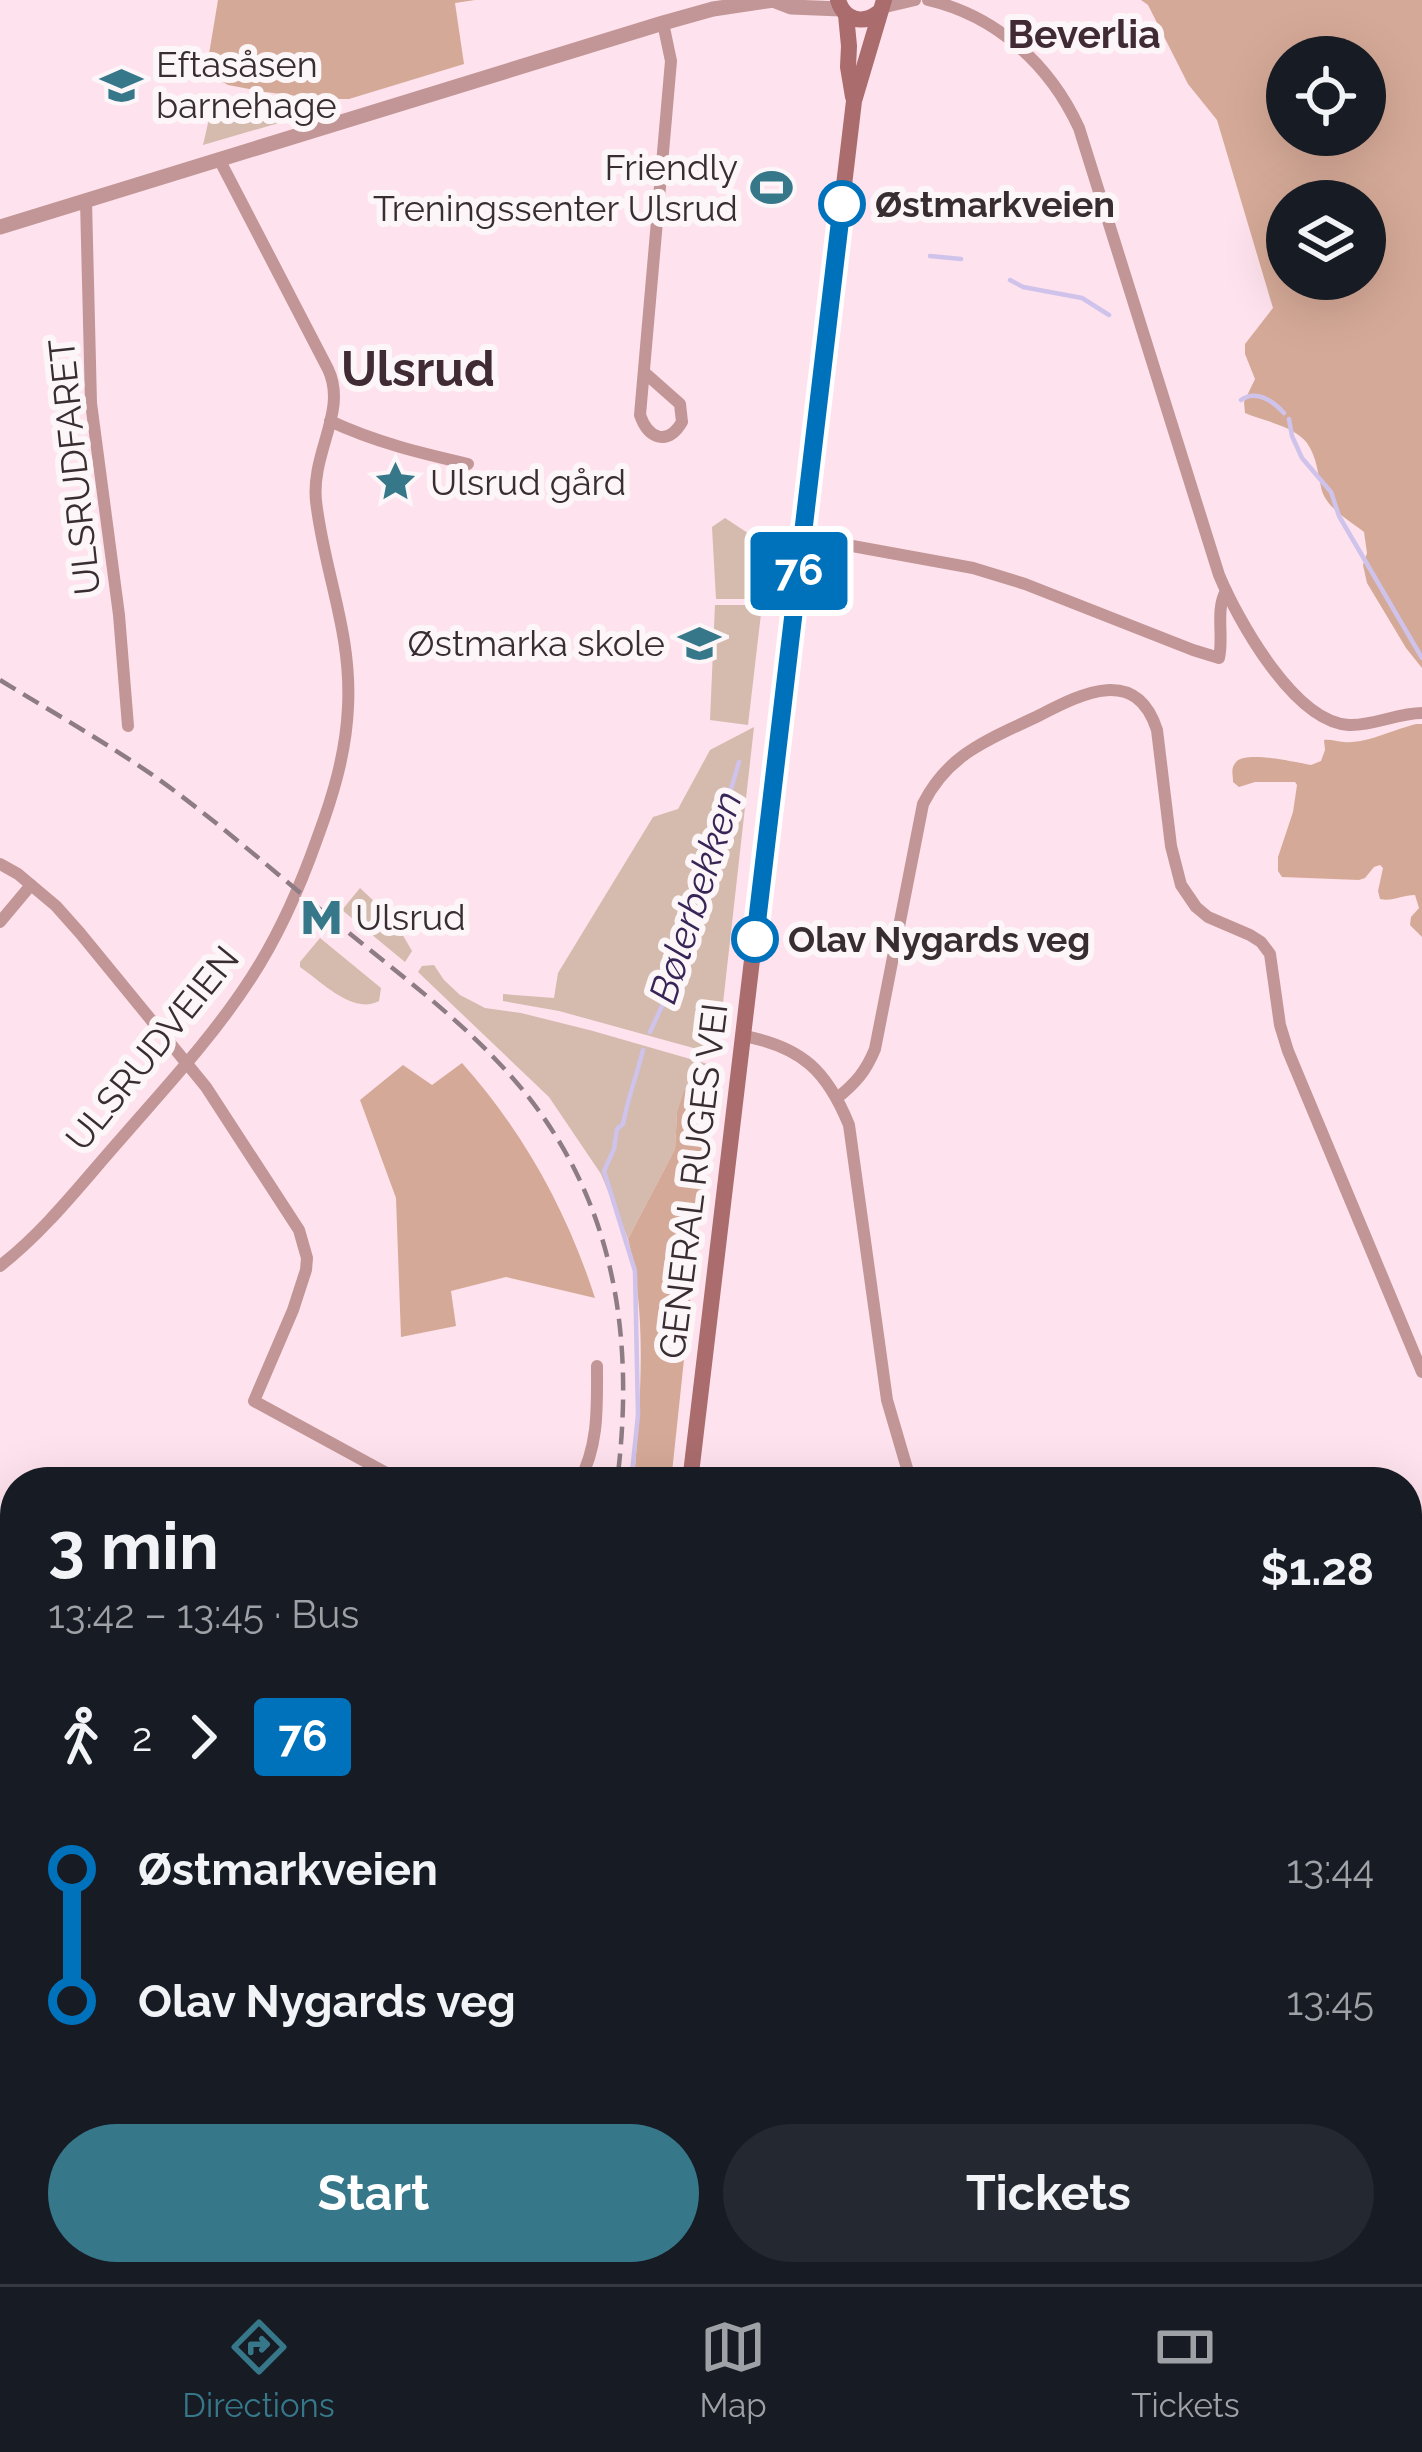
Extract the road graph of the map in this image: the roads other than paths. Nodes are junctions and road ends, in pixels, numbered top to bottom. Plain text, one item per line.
1 (774, 0) edge
2 (915, 0) edge
3 (928, 0) edge
4 (881, 7) edge
5 (842, 8) edge
6 (663, 23) junction
7 (854, 101) junction
8 (220, 161) junction
9 (86, 201) junction
10 (0, 227) edge
11 (645, 373) junction
12 (330, 421) junction
13 (468, 464) dead end
14 (803, 537) junction
15 (1226, 591) junction
16 (1422, 713) edge
17 (128, 726) dead end
18 (0, 864) edge
19 (31, 885) junction
20 (0, 922) edge
21 (743, 1036) junction
22 (185, 1063) junction
23 (837, 1098) junction
24 (0, 1266) edge
25 (597, 1366) dead end
26 (1422, 1372) edge
27 (377, 1467) edge
28 (586, 1467) edge
29 (692, 1467) edge
30 (907, 1467) edge

1 - 5 street
1 - 6 street
2 - 4 street
3 - 15 street
4 - 5 main road
4 - 7 main road, GENERAL RUGES VEI
5 - 7 main road, GENERAL RUGES VEI
6 - 8 street
6 - 11 street
7 - 14 main road, GENERAL RUGES VEI
8 - 9 street
8 - 12 street, ULSRUDVEIEN
9 - 10 street
9 - 17 street, ULSRUDFARET
11 - 11 street
12 - 13 street
12 - 22 street, ULSRUDVEIEN
14 - 15 street
14 - 21 main road, GENERAL RUGES VEI
15 - 16 street
18 - 19 street
19 - 20 street
19 - 22 street
21 - 23 street
21 - 29 main road, GENERAL RUGES VEI
22 - 24 street, ULSRUDVEIEN
22 - 27 street
23 - 26 street
23 - 30 street
25 - 28 street

